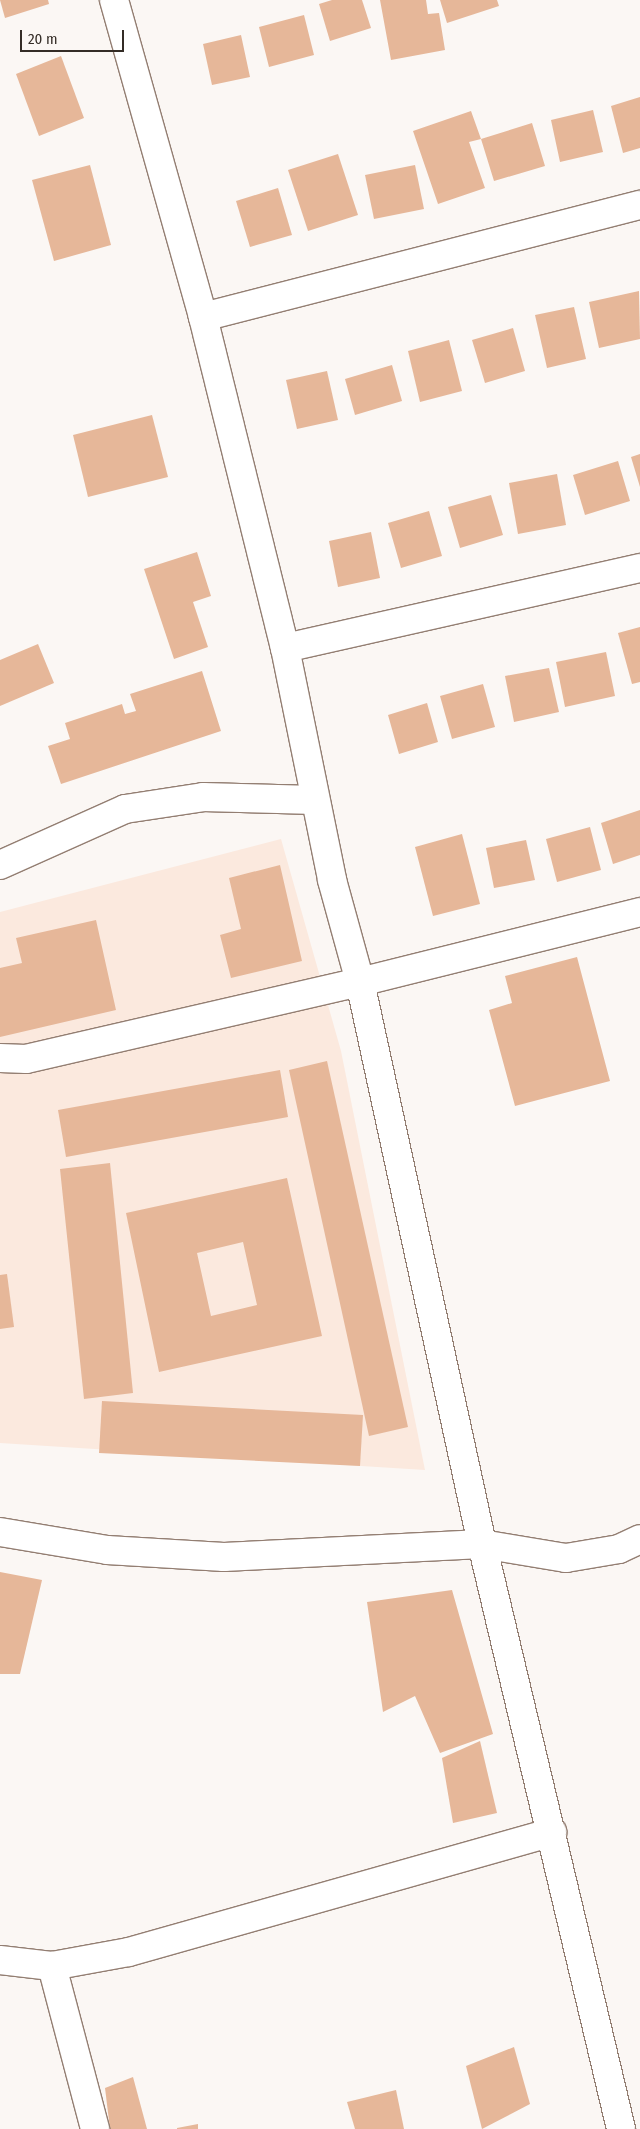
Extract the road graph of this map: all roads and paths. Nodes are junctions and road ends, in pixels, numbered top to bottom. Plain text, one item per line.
1 (114, 0) edge
2 (640, 205) edge
3 (203, 316) junction
4 (640, 568) edge
5 (285, 648) junction
6 (315, 800) junction
7 (0, 865) edge
8 (640, 912) edge
9 (360, 982) junction
10 (0, 1058) edge
11 (0, 1532) edge
12 (640, 1540) edge
13 (482, 1544) junction
14 (552, 1832) junction
15 (0, 1960) edge
16 (52, 1966) junction
17 (95, 2129) edge
18 (621, 2129) edge

1 - 3 street
2 - 3 street
3 - 5 street
4 - 5 street
5 - 6 street
6 - 7 street
6 - 9 street
8 - 9 street
9 - 10 street
9 - 13 street
11 - 13 street
12 - 13 street
13 - 14 street
14 - 16 street
14 - 18 street
15 - 16 street
16 - 17 street

